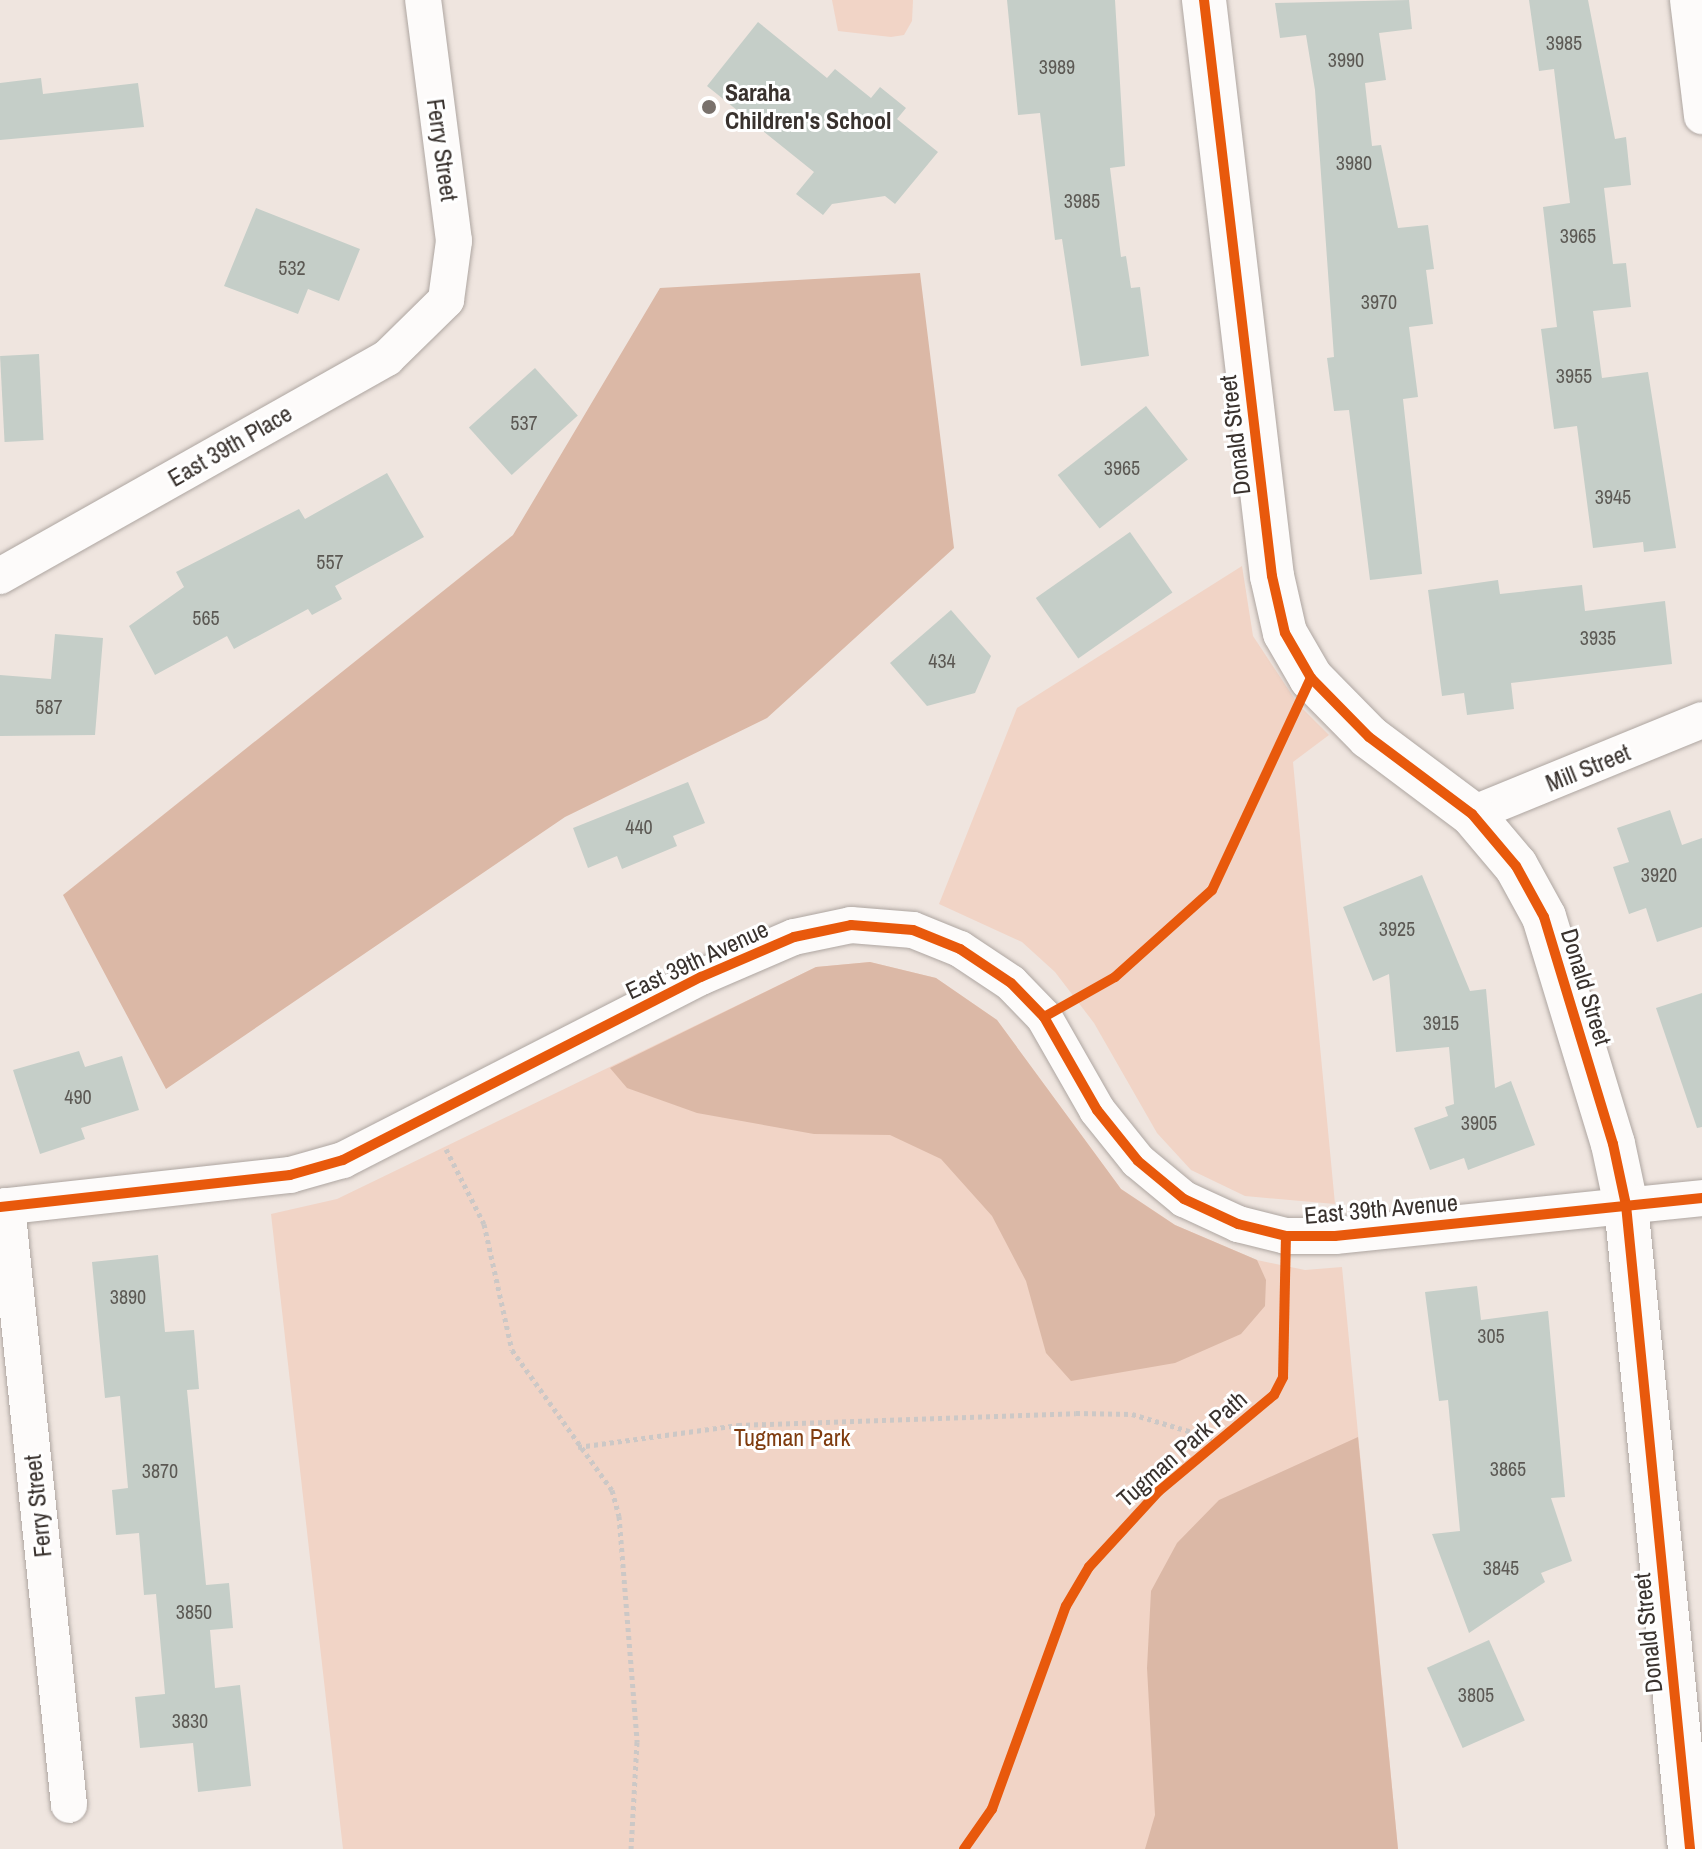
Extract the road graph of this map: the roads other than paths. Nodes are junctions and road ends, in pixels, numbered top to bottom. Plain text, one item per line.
1 (423, 0) edge
2 (1204, 0) edge
3 (1688, 0) edge
4 (1702, 116) edge
5 (446, 300) joint
6 (0, 576) edge
7 (1702, 720) edge
8 (1472, 814) junction
9 (1702, 1198) edge
10 (1626, 1205) junction
11 (3, 1206) edge
12 (1693, 1792) edge
13 (69, 1805) dead end
14 (1690, 1849) edge

1 - 5 street, Ferry Street
2 - 8 street, Donald Street
3 - 4 street
5 - 6 street, East 39th Place
7 - 8 street, Mill Street
8 - 10 street, Donald Street
9 - 10 street, East 39th Avenue
10 - 11 street, East 39th Avenue
10 - 12 street, Donald Street
11 - 13 street, Ferry Street
12 - 14 street, Donald Street

